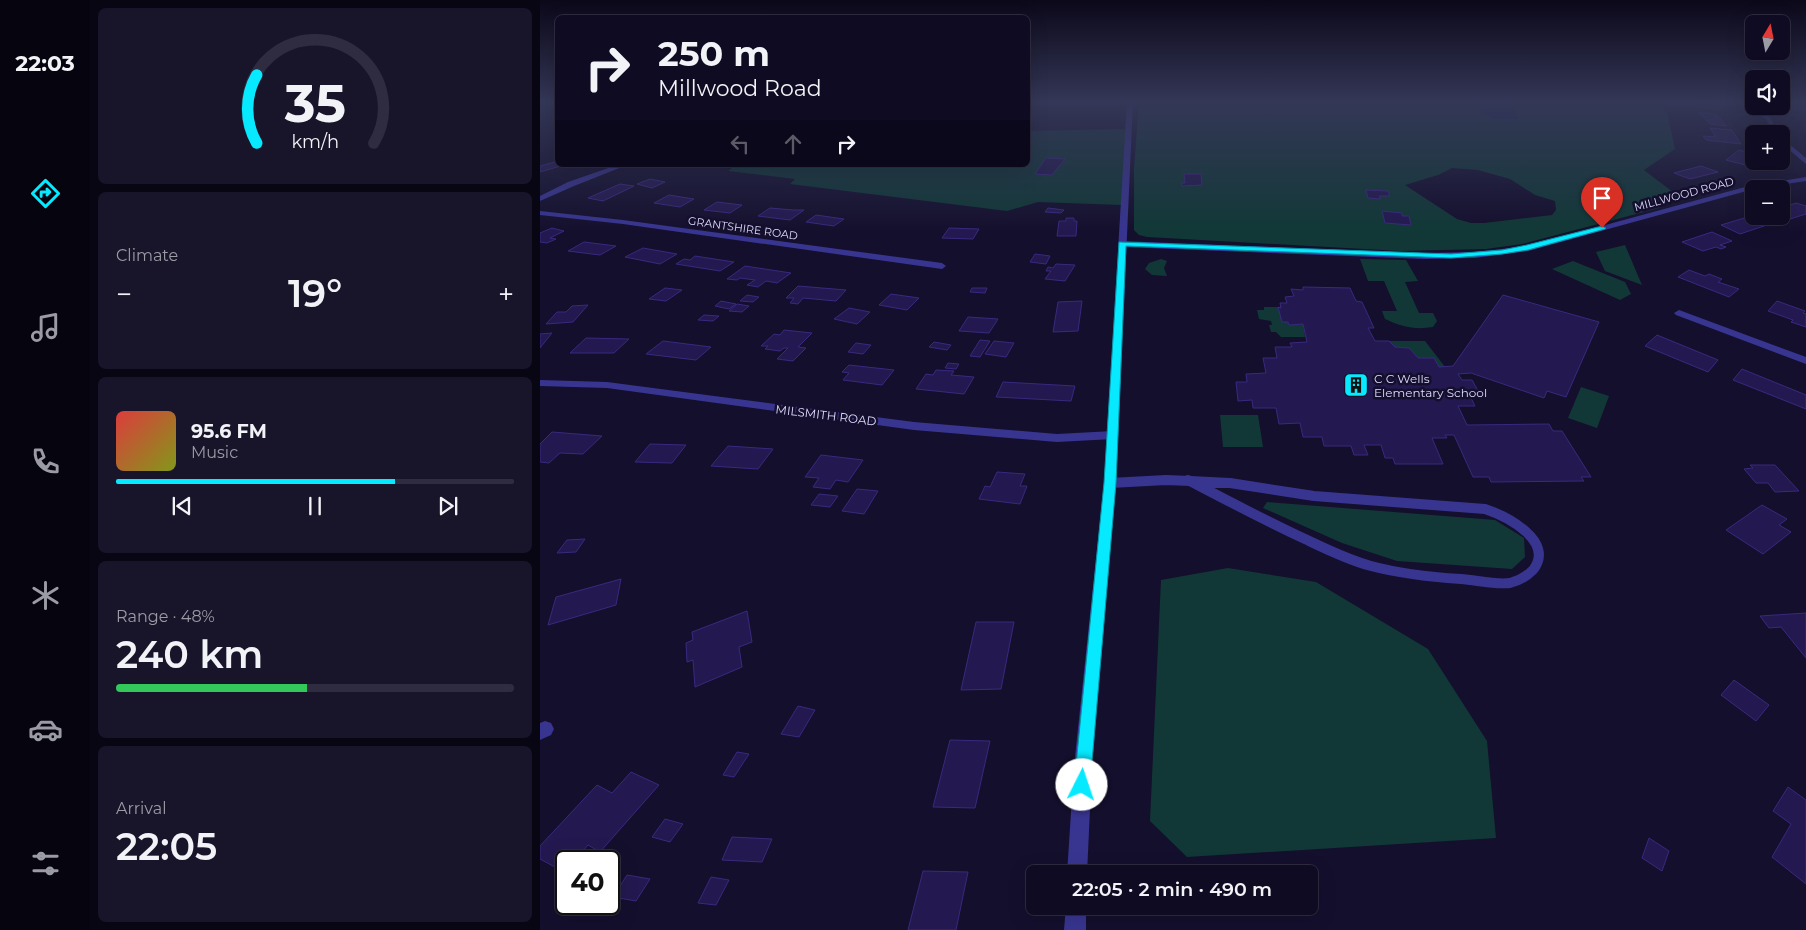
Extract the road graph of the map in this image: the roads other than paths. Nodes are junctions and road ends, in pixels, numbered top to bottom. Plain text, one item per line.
1 (1128, 144) edge
2 (1790, 148) edge
3 (1806, 162) edge
4 (618, 167) edge
5 (1806, 179) edge
6 (540, 199) edge
7 (540, 213) edge
8 (1122, 244) junction
9 (942, 266) dead end
10 (1679, 312) dead end
11 (1806, 361) edge
12 (540, 383) edge
13 (1114, 435) junction
14 (1188, 480) junction
15 (1110, 483) junction
16 (1078, 865) edge
17 (1076, 915) edge
18 (1075, 930) edge

1 - 8 street
2 - 3 street
4 - 6 street
5 - 8 street, MILLWOOD ROAD
7 - 9 street, GRANTSHIRE ROAD
8 - 13 street
10 - 11 street
12 - 13 street, MILSMITH ROAD
13 - 15 street
14 - 14 lane
14 - 15 lane
15 - 16 street
17 - 18 street

